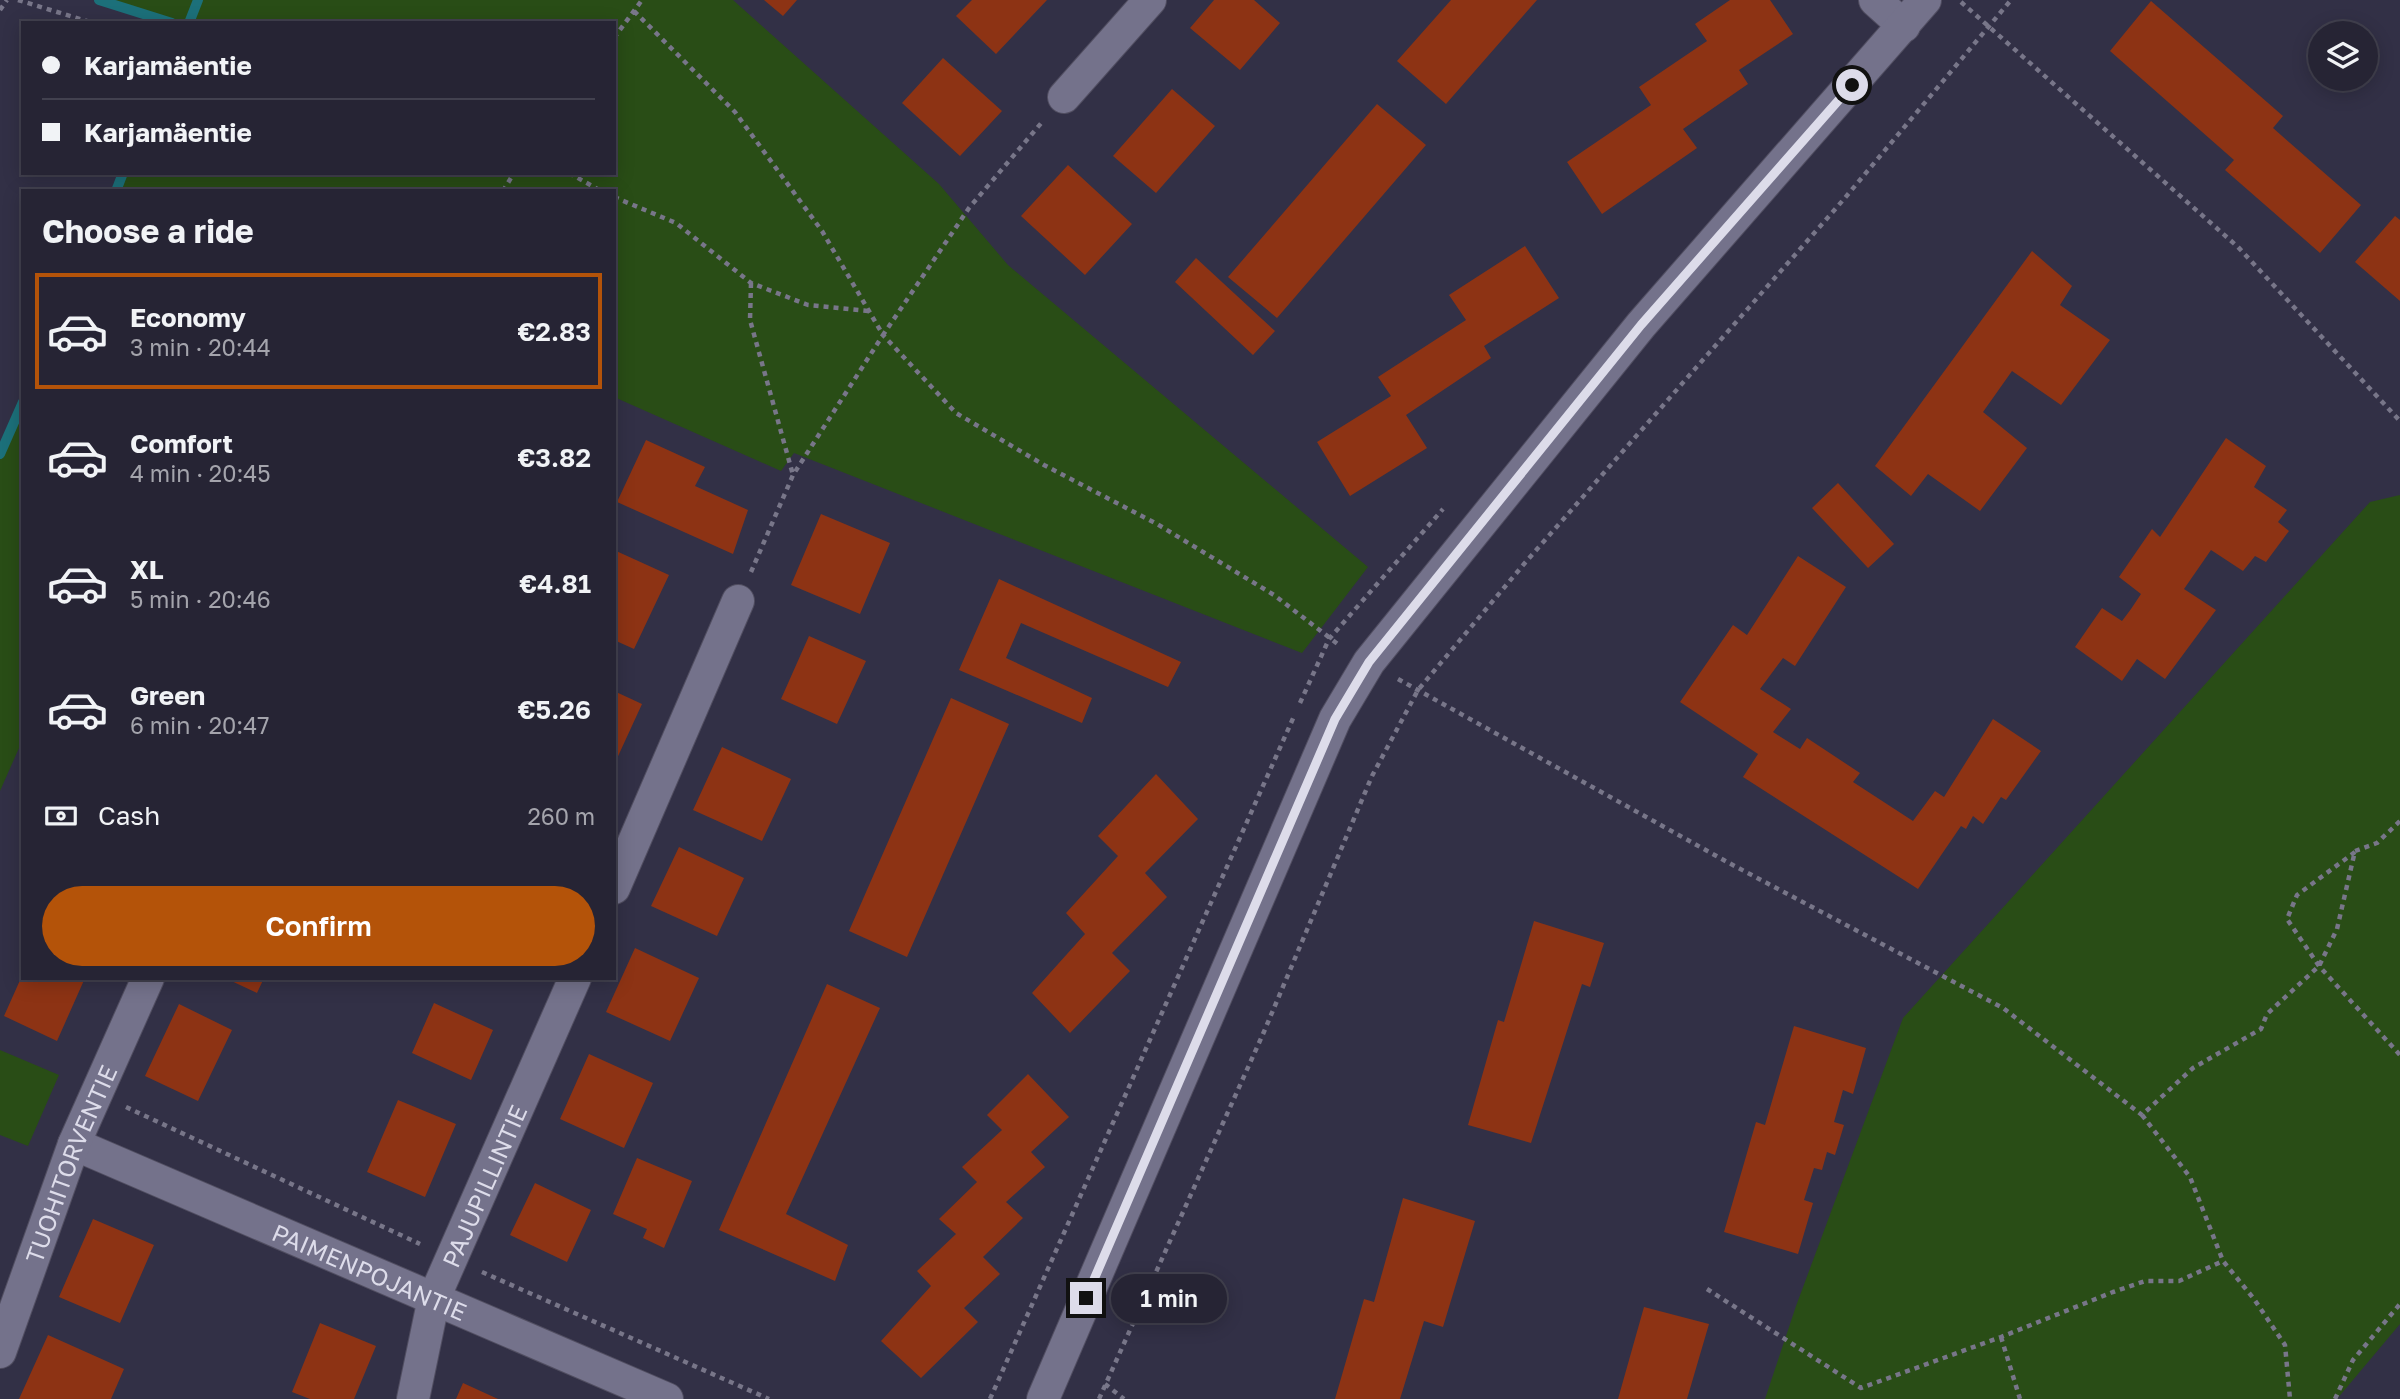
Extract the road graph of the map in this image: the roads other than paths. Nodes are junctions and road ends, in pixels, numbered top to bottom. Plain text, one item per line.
1 (1150, 0) edge
2 (1875, 0) edge
3 (1925, 0) edge
4 (1904, 26) junction
5 (1063, 97) road end
6 (737, 601) road end
7 (616, 883) edge
8 (147, 980) edge
9 (574, 980) edge
10 (75, 1144) junction
11 (434, 1298) junction
12 (0, 1352) edge
13 (413, 1399) edge
14 (667, 1399) edge
15 (1043, 1399) edge

1 - 5 street
2 - 4 street
3 - 4 street
4 - 15 street
6 - 7 street
8 - 10 street, TUOHITORVENTIE
9 - 11 street, PAJUPILLINTIE
10 - 11 street, PAIMENPOJANTIE
10 - 12 street, TUOHITORVENTIE
11 - 13 street, PAJUPILLINTIE
11 - 14 street, PAIMENPOJANTIE

